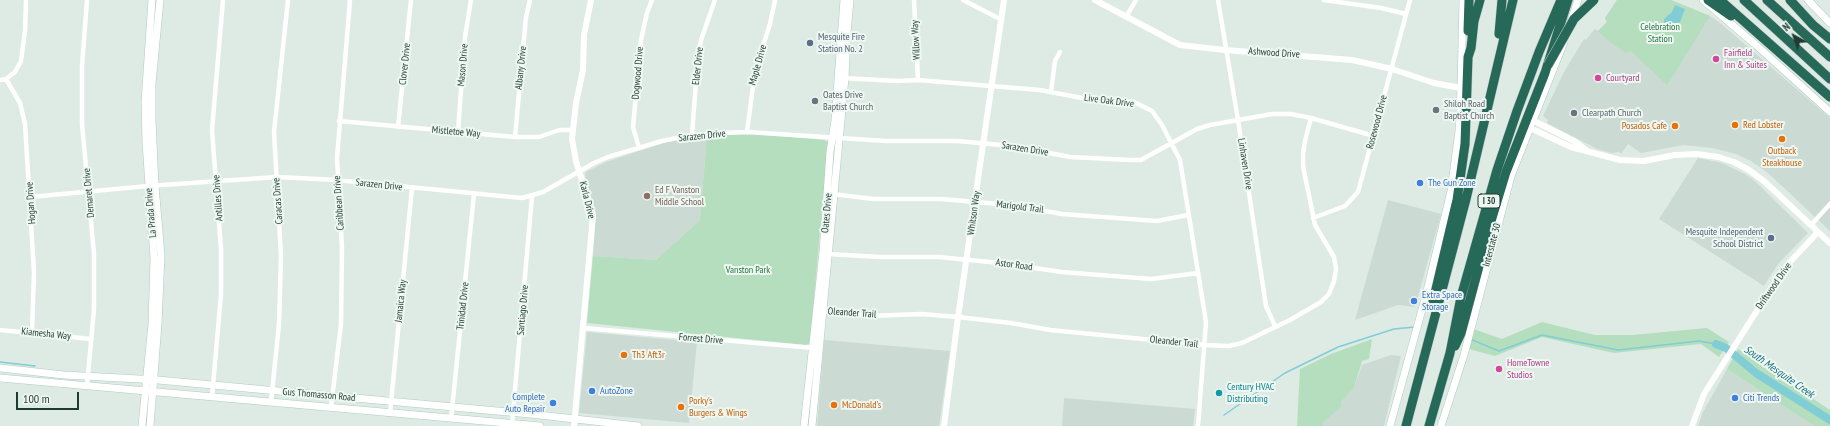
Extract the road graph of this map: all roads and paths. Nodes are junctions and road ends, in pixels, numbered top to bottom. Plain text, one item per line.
1 (26, 0) edge
2 (87, 0) edge
3 (152, 0) edge
4 (160, 0) edge
5 (223, 0) edge
6 (288, 0) edge
7 (350, 0) edge
8 (411, 0) edge
9 (471, 0) edge
10 (530, 0) edge
11 (591, 0) edge
12 (652, 0) edge
13 (715, 0) edge
14 (775, 0) edge
15 (844, 0) edge
16 (850, 0) edge
17 (914, 0) edge
18 (963, 0) edge
19 (1004, 0) edge
20 (1095, 0) edge
21 (1136, 0) edge
22 (1218, 0) edge
23 (1324, 0) edge
24 (1410, 0) edge
25 (1463, 0) edge
26 (1469, 0) edge
27 (1480, 0) edge
28 (1502, 0) edge
29 (1513, 0) edge
30 (1561, 0) edge
31 (1594, 0) edge
32 (1703, 0) edge
33 (1708, 0) edge
34 (1720, 0) edge
35 (1744, 0) edge
36 (1768, 0) edge
37 (1775, 0) edge
38 (1790, 0) edge
39 (1797, 0) edge
40 (1808, 0) edge
41 (1575, 1) edge
42 (1406, 14) junction
43 (1126, 17) junction
44 (1002, 20) junction
45 (1792, 22) junction
46 (1830, 23) edge
47 (1763, 37) junction
48 (1828, 38) edge
49 (1225, 50) junction
50 (1060, 52) dead end
51 (1830, 57) edge
52 (1468, 58) junction
53 (1548, 65) junction
54 (1392, 69) junction
55 (1495, 69) junction
56 (841, 78) junction
57 (6, 79) junction
58 (1830, 79) edge
59 (0, 80) edge
60 (918, 80) junction
61 (992, 86) junction
62 (1461, 88) junction
63 (1051, 92) junction
64 (1830, 97) edge
65 (1830, 112) edge
66 (1312, 118) junction
67 (1238, 120) junction
68 (339, 121) junction
69 (1529, 126) junction
70 (398, 127) junction
71 (573, 130) junction
72 (458, 131) junction
73 (747, 132) junction
74 (692, 135) junction
75 (1374, 136) junction
76 (515, 137) junction
77 (835, 138) junction
78 (985, 144) junction
79 (1171, 144) junction
80 (639, 148) junction
81 (580, 171) junction
82 (276, 177) junction
83 (337, 180) junction
84 (217, 182) junction
85 (151, 186) junction
86 (412, 188) junction
87 (89, 191) junction
88 (474, 194) junction
89 (831, 194) junction
90 (532, 196) junction
91 (30, 197) junction
92 (975, 203) junction
93 (1830, 204) edge
94 (1188, 215) junction
95 (1313, 218) junction
96 (1811, 225) junction
97 (1818, 232) junction
98 (1830, 243) edge
99 (826, 253) junction
100 (968, 260) junction
101 (1198, 273) junction
102 (819, 311) junction
103 (958, 317) junction
104 (1275, 326) junction
105 (583, 328) junction
106 (0, 330) edge
107 (32, 332) junction
108 (91, 339) junction
109 (1205, 345) junction
110 (817, 348) junction
111 (1450, 353) junction
112 (0, 368) edge
113 (87, 376) junction
114 (0, 378) edge
115 (150, 379) junction
116 (1418, 382) junction
117 (213, 385) junction
118 (87, 386) junction
119 (272, 390) junction
120 (149, 391) junction
121 (332, 396) junction
122 (212, 397) junction
123 (271, 402) junction
124 (391, 402) junction
125 (331, 407) junction
126 (452, 407) junction
127 (390, 413) junction
128 (513, 413) junction
129 (451, 419) junction
130 (574, 423) edge
131 (512, 424) junction
132 (142, 426) edge
133 (150, 426) edge
134 (540, 426) edge
135 (638, 426) edge
136 (804, 426) edge
137 (812, 426) edge
138 (944, 426) edge
139 (1198, 426) edge
140 (1390, 426) edge
141 (1406, 426) edge
142 (1429, 426) edge
143 (1441, 426) edge
144 (1692, 426) edge

1 - 57 street
2 - 87 street, Demaret Drive
3 - 85 main road, La Prada Drive
4 - 85 main road, La Prada Drive
5 - 84 street, Antilles Drive
6 - 82 street, Caracas Drive
7 - 68 street, Caribbean Drive
8 - 70 street, Clover Drive
9 - 72 street, Mason Drive
10 - 76 street, Albany Drive
11 - 71 street, Karla Drive
12 - 80 street, Dogwood Drive
13 - 74 street, Elder Drive
14 - 73 street, Maple Drive
15 - 56 main road, Oates Drive
16 - 56 main road, Oates Drive
17 - 60 street, Willow Way
18 - 44 street
19 - 44 street, Whitson Way
20 - 43 street, Ashwood Drive
21 - 43 street
22 - 49 street, Linhaven Drive
23 - 42 street
24 - 42 street, Rosewood Drive
25 - 62 main road
26 - 52 highway
27 - 52 highway
28 - 55 highway
29 - 55 highway, I 30
30 - 111 highway, I 30
31 - 53 highway, bridge
32 - 65 main road
33 - 47 highway
34 - 47 highway
35 - 58 highway
36 - 45 highway
37 - 45 highway
38 - 48 highway
39 - 48 highway
40 - 46 main road
41 - 53 highway, bridge
41 - 69 main road, Interstate 30
42 - 54 street, Rosewood Drive
43 - 49 street, Ashwood Drive
44 - 61 street, Whitson Way
45 - 51 highway
47 - 64 highway
49 - 54 street, Ashwood Drive
49 - 67 street, Linhaven Drive
50 - 63 street
52 - 116 highway
53 - 69 highway
54 - 62 street, Ashwood Drive
54 - 75 street, Rosewood Drive
55 - 116 highway, I 30
56 - 60 street, Live Oak Drive
56 - 77 main road, Oates Drive
57 - 59 street
57 - 91 street, Hogan Drive
60 - 61 street, Live Oak Drive
61 - 63 street, Live Oak Drive
61 - 78 street, Whitson Way
62 - 140 main road
63 - 79 street, Live Oak Drive
66 - 67 street, Sarazen Drive
66 - 75 street, Sarazen Drive
66 - 95 street, Oleander Trail
67 - 79 street, Sarazen Drive
67 - 104 street, Linhaven Drive
68 - 70 street, Mistletoe Way
68 - 83 street, Caribbean Drive
69 - 96 street
69 - 111 highway
69 - 143 main road, Interstate 30
70 - 72 street, Mistletoe Way
71 - 76 street, Mistletoe Way
71 - 81 street, Karla Drive
72 - 76 street, Mistletoe Way
73 - 74 street, Sarazen Drive
73 - 77 street, Sarazen Drive
74 - 80 street, Sarazen Drive
75 - 95 street, Rosewood Drive
77 - 78 street, Sarazen Drive
77 - 89 main road, Oates Drive
78 - 79 street, Sarazen Drive
78 - 92 street, Whitson Way
79 - 94 street, Live Oak Drive
80 - 81 street, Sarazen Drive
81 - 90 street, Sarazen Drive
81 - 105 street, Karla Drive
82 - 83 street, Sarazen Drive
82 - 84 street, Sarazen Drive
82 - 119 street, Caracas Drive
83 - 86 street, Sarazen Drive
83 - 121 street, Caribbean Drive
84 - 85 street, Sarazen Drive
84 - 117 street, Antilles Drive
85 - 87 street, Sarazen Drive
85 - 115 main road, La Prada Drive
86 - 88 street, Sarazen Drive
86 - 124 street, Jamaica Way
87 - 91 street, Sarazen Drive
87 - 108 street, Demaret Drive
88 - 90 street, Sarazen Drive
88 - 126 street, Trinidad Drive
89 - 92 street, Marigold Trail
89 - 99 main road, Oates Drive
90 - 128 street, Santiago Drive
91 - 107 street, Hogan Drive
92 - 94 street, Marigold Trail
92 - 100 street, Whitson Way
93 - 96 street
94 - 101 street, Live Oak Drive
95 - 104 street, Oleander Trail
96 - 97 street
97 - 98 street
97 - 144 street, Driftwood Drive
99 - 100 street, Astor Road
99 - 102 main road, Oates Drive
100 - 101 street, Astor Road
100 - 103 street, Whitson Way
101 - 109 street, Live Oak Drive
102 - 103 street, Oleander Trail
102 - 110 main road, Oates Drive
103 - 109 street, Oleander Trail
103 - 138 street, Whitson Way
104 - 109 street, Oleander Trail
105 - 110 street, Forrest Drive
105 - 130 street, Karla Drive
106 - 107 street, Kiamesha Way
107 - 108 street, Kiamesha Way
108 - 113 street, Demaret Drive
109 - 139 street, Live Oak Drive
110 - 136 main road, Oates Drive
110 - 137 main road, Oates Drive
111 - 142 highway, I 30
112 - 113 main road, Gus Thomasson Road
113 - 115 main road, Gus Thomasson Road
113 - 118 street, Demaret Drive
114 - 118 main road, Gus Thomasson Road
115 - 117 main road, Gus Thomasson Road
115 - 120 main road, La Prada Drive
116 - 141 highway, I 30
117 - 119 main road, Gus Thomasson Road
117 - 122 street, Antilles Drive
118 - 120 main road, Gus Thomasson Road
119 - 121 main road, Gus Thomasson Road
119 - 123 street, Caracas Drive
120 - 122 main road, Gus Thomasson Road
120 - 132 main road, La Prada Drive
120 - 133 main road, La Prada Drive
121 - 124 main road, Gus Thomasson Road
121 - 125 street, Caribbean Drive
122 - 123 main road, Gus Thomasson Road
123 - 125 main road, Gus Thomasson Road
124 - 126 main road, Gus Thomasson Road
124 - 127 street, Jamaica Way
125 - 127 main road, Gus Thomasson Road
126 - 128 main road, Gus Thomasson Road
126 - 129 street, Trinidad Drive
127 - 129 main road, Gus Thomasson Road
128 - 130 main road, Gus Thomasson Road
128 - 131 street, Santiago Drive
129 - 131 main road, Gus Thomasson Road
130 - 135 main road, Gus Thomasson Road
131 - 134 main road, Gus Thomasson Road

